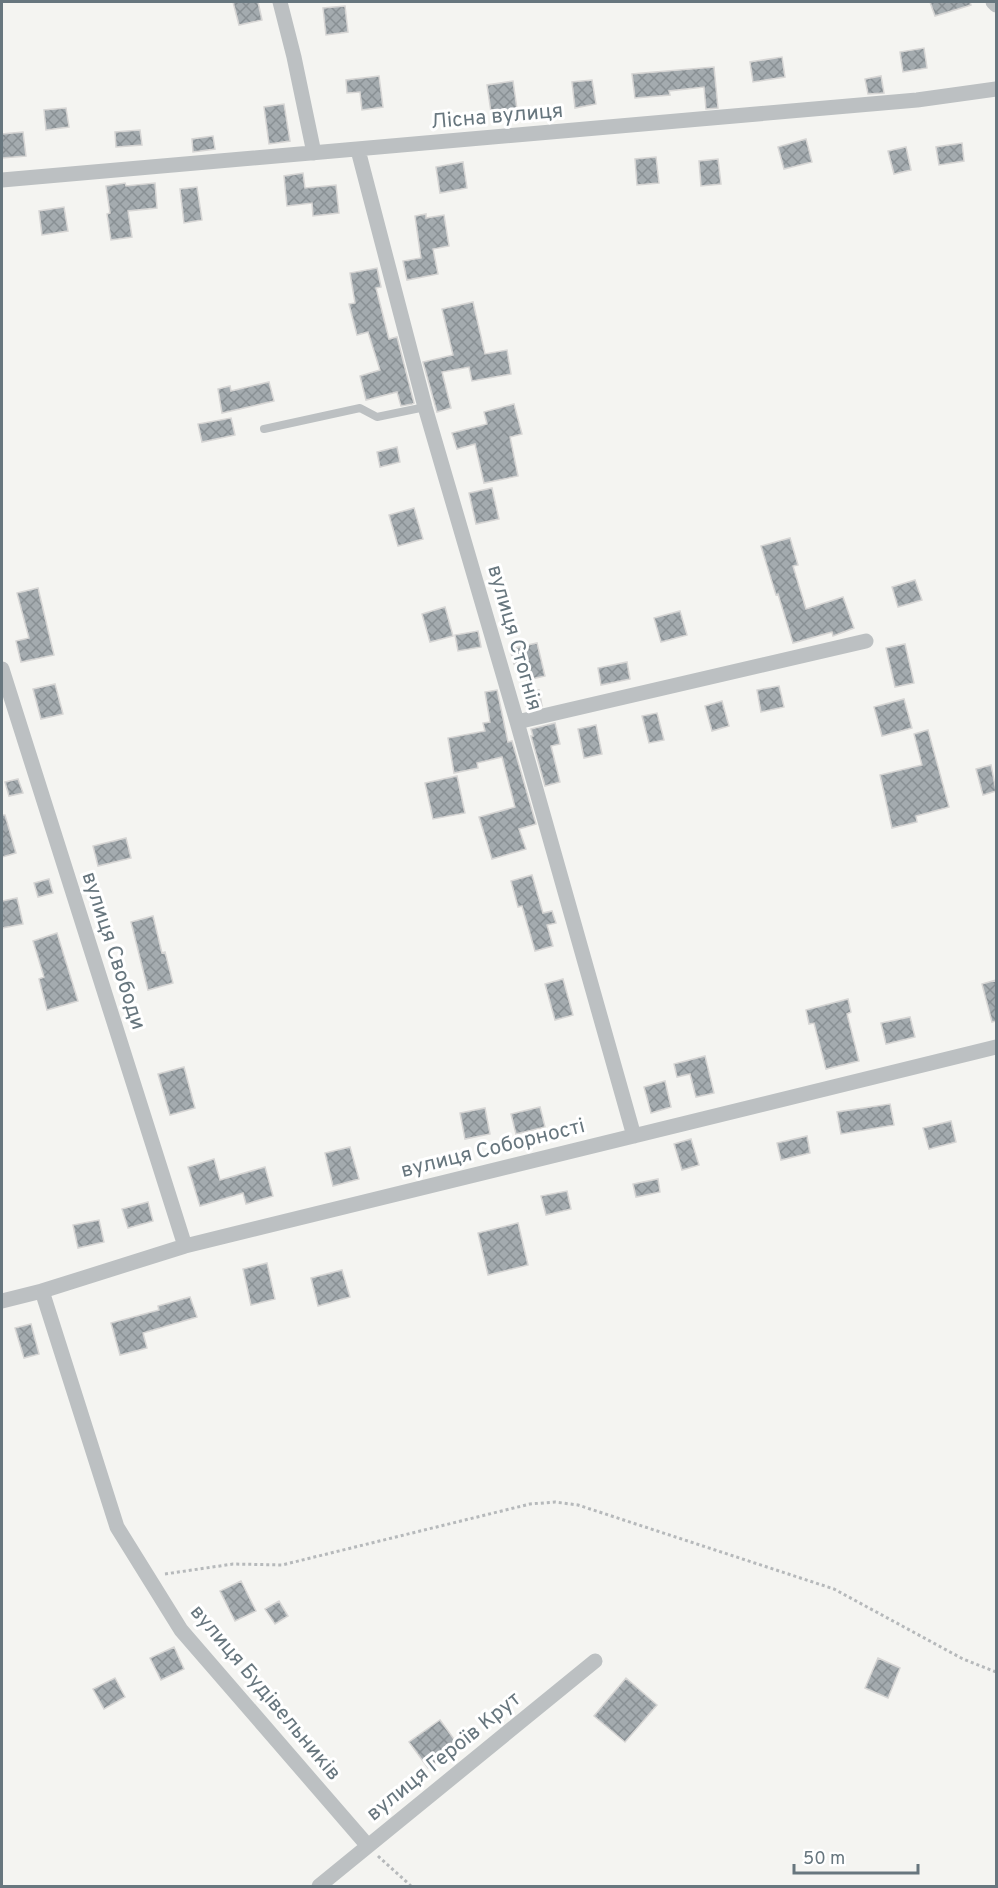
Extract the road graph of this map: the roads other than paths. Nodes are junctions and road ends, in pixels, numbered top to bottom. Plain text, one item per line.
1 (280, 2) edge
2 (993, 2) edge
3 (996, 5) edge
4 (996, 89) edge
5 (358, 150) junction
6 (314, 153) junction
7 (2, 180) edge
8 (425, 407) junction
9 (264, 429) dead end
10 (866, 641) dead end
11 (2, 669) edge
12 (517, 722) junction
13 (996, 1047) edge
14 (634, 1136) junction
15 (185, 1246) junction
16 (42, 1291) junction
17 (2, 1301) edge
18 (596, 1661) dead end
19 (368, 1846) junction
20 (319, 1887) edge

1 - 6 street
2 - 3 street
4 - 5 street, Лісна вулиця
5 - 6 street, Лісна вулиця
5 - 8 street, вулиця Стогнія
6 - 7 street, Лісна вулиця
8 - 9 lane
8 - 12 street, вулиця Стогнія
10 - 12 street
11 - 15 street, вулиця Свободи
12 - 14 street, вулиця Стогнія
13 - 14 street, вулиця Соборності
14 - 15 street, вулиця Соборності
15 - 16 street, вулиця Соборності
16 - 17 street, вулиця Соборності
16 - 19 street, вулиця Будівельників
18 - 19 street, вулиця Героїв Крут
19 - 20 street, вулиця Героїв Крут

